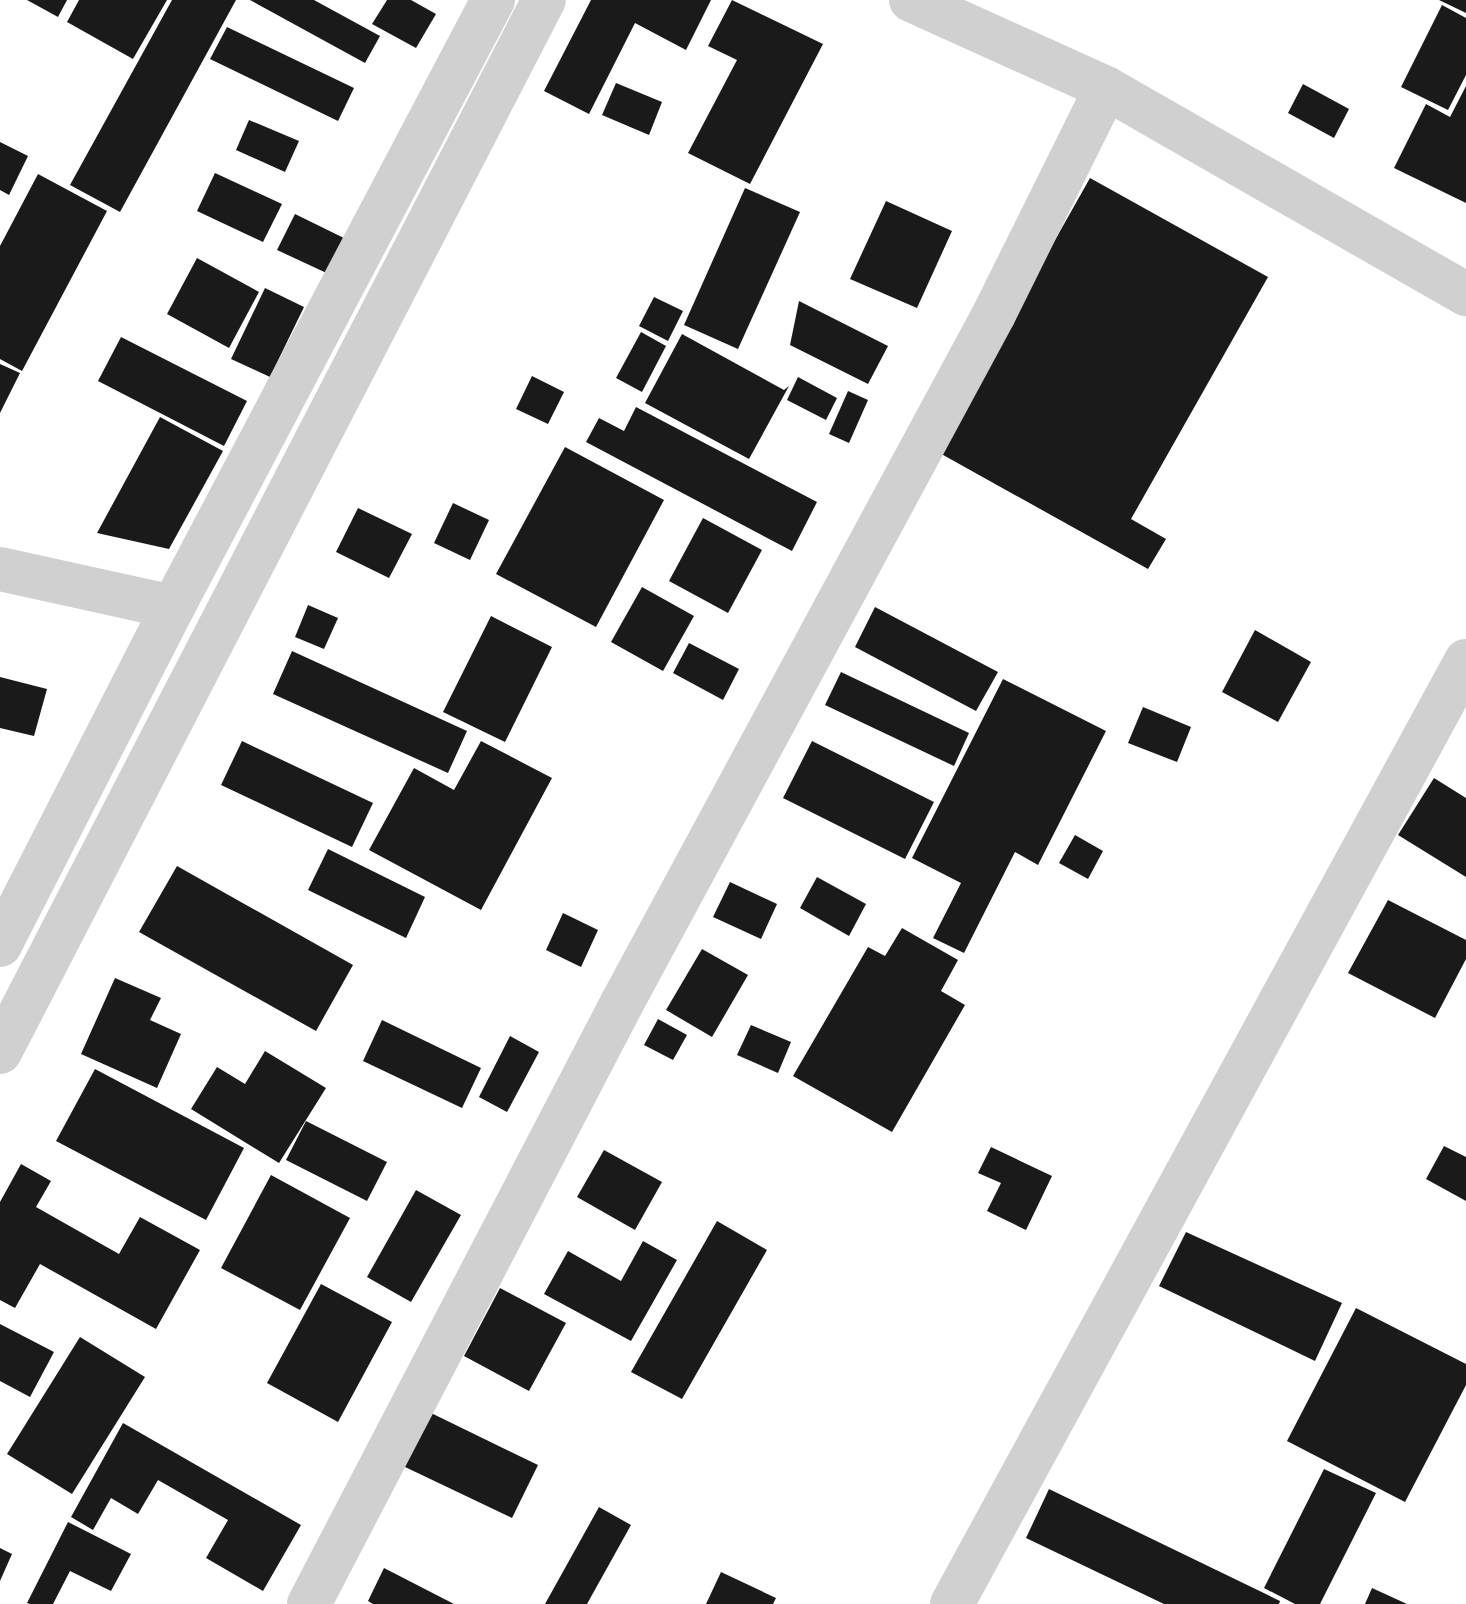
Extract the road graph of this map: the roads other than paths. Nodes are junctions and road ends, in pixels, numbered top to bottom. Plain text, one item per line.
1 (493, 0) edge
2 (544, 0) edge
3 (911, 0) edge
4 (1106, 88) junction
5 (1466, 294) edge
6 (0, 569) edge
7 (173, 607) junction
8 (1466, 661) edge
9 (0, 945) edge
10 (0, 1052) edge
11 (309, 1604) edge
12 (952, 1604) edge

1 - 7 street
2 - 10 street
3 - 4 street
4 - 5 street
4 - 11 street
6 - 7 street
7 - 9 street
8 - 12 street

